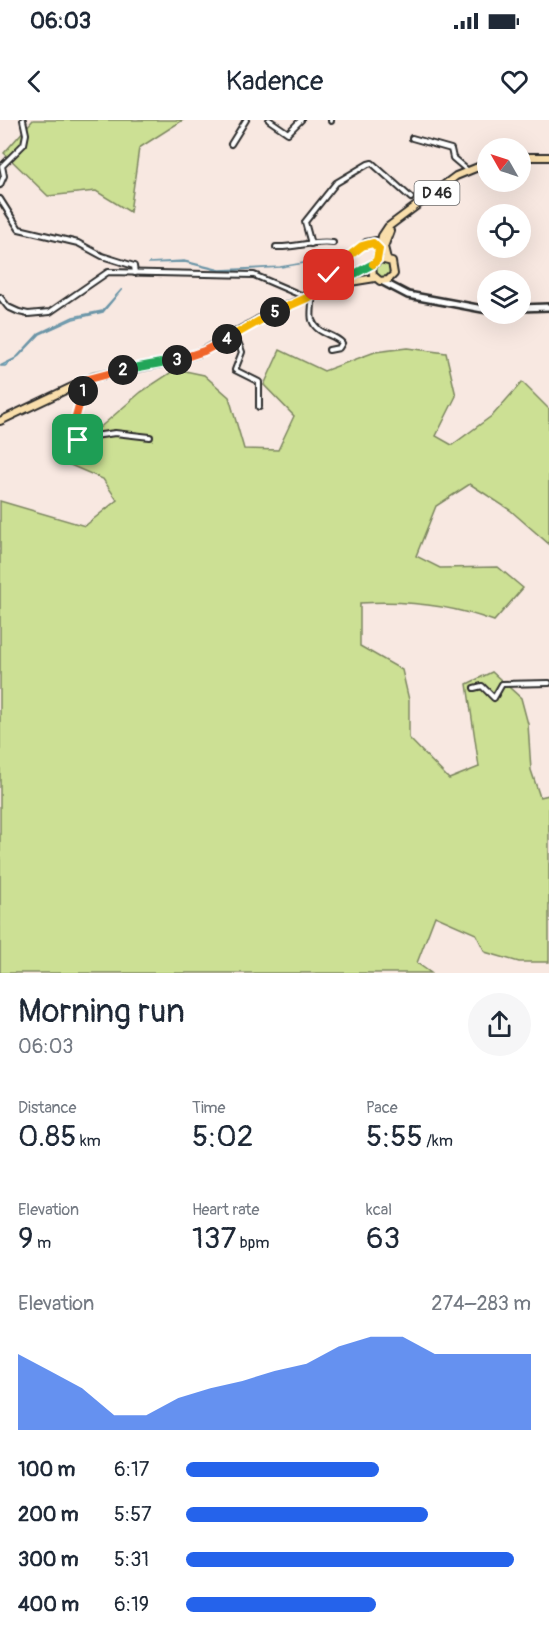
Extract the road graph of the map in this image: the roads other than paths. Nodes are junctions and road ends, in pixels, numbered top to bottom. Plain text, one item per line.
1 (22, 120) edge
2 (246, 120) edge
3 (269, 120) edge
4 (301, 120) edge
5 (412, 138) dead end
6 (231, 144) dead end
7 (531, 156) edge
8 (549, 156) edge
9 (477, 167) edge
10 (477, 169) edge
11 (467, 170) junction
12 (0, 185) edge
13 (411, 198) junction
14 (0, 199) edge
15 (426, 200) junction
16 (413, 210) junction
17 (333, 243) dead end
18 (311, 244) junction
19 (381, 245) junction
20 (362, 246) junction
21 (276, 247) dead end
22 (387, 259) junction
23 (377, 260) junction
24 (372, 266) junction
25 (135, 273) junction
26 (392, 277) junction
27 (375, 278) junction
28 (382, 282) junction
29 (332, 286) junction
30 (398, 291) junction
31 (312, 296) junction
32 (0, 297) edge
33 (549, 307) edge
34 (531, 308) edge
35 (477, 309) edge
36 (235, 334) junction
37 (329, 350) dead end
38 (81, 381) junction
39 (259, 407) dead end
40 (0, 419) edge
41 (150, 437) dead end
42 (549, 683) edge
43 (474, 688) dead end

1 - 12 street
2 - 6 street
3 - 4 street
5 - 11 street
7 - 8 main road
9 - 11 main road, D 46
10 - 19 main road, D 46
11 - 15 main road, D 46
13 - 15 street
13 - 16 street
13 - 18 street
14 - 25 street
15 - 16 main road, D 46
16 - 19 main road, D 46
17 - 18 street
18 - 21 street
19 - 20 street
19 - 20 street
19 - 22 main road
19 - 23 main road, D 46
20 - 25 street
22 - 23 main road
22 - 26 main road
23 - 24 main road
24 - 27 main road
24 - 29 main road
25 - 32 street
26 - 28 main road
26 - 30 main road
27 - 28 main road
27 - 29 main road
28 - 30 main road
29 - 31 main road
30 - 35 main road
31 - 36 main road
31 - 37 street
33 - 34 main road
36 - 38 main road
36 - 39 street
38 - 40 main road
38 - 41 street
42 - 43 street

